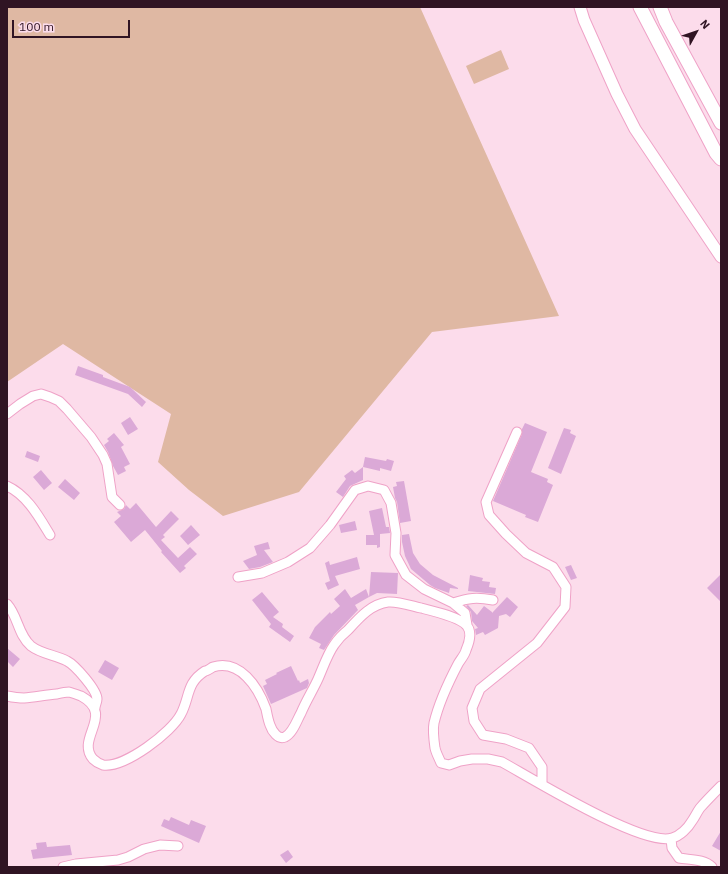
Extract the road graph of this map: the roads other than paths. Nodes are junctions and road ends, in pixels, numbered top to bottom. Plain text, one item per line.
1 (580, 7) edge
2 (640, 7) edge
3 (660, 7) edge
4 (721, 123) edge
5 (721, 159) edge
6 (721, 257) edge
7 (7, 414) edge
8 (517, 432) dead end
9 (7, 486) edge
10 (120, 505) dead end
11 (50, 535) dead end
12 (238, 577) dead end
13 (493, 600) dead end
14 (454, 603) junction
15 (7, 604) edge
16 (467, 625) junction
17 (7, 696) edge
18 (94, 708) junction
19 (542, 784) junction
20 (721, 786) edge
21 (671, 839) junction
22 (178, 846) dead end
23 (63, 867) edge
24 (712, 867) edge

1 - 6 main road
2 - 5 highway
3 - 4 highway
7 - 10 street
8 - 19 street
9 - 11 street
12 - 14 street
13 - 14 street
14 - 16 street
15 - 18 street
16 - 18 street
16 - 19 street
17 - 18 street
19 - 21 street
20 - 21 street
21 - 24 street
22 - 23 street

